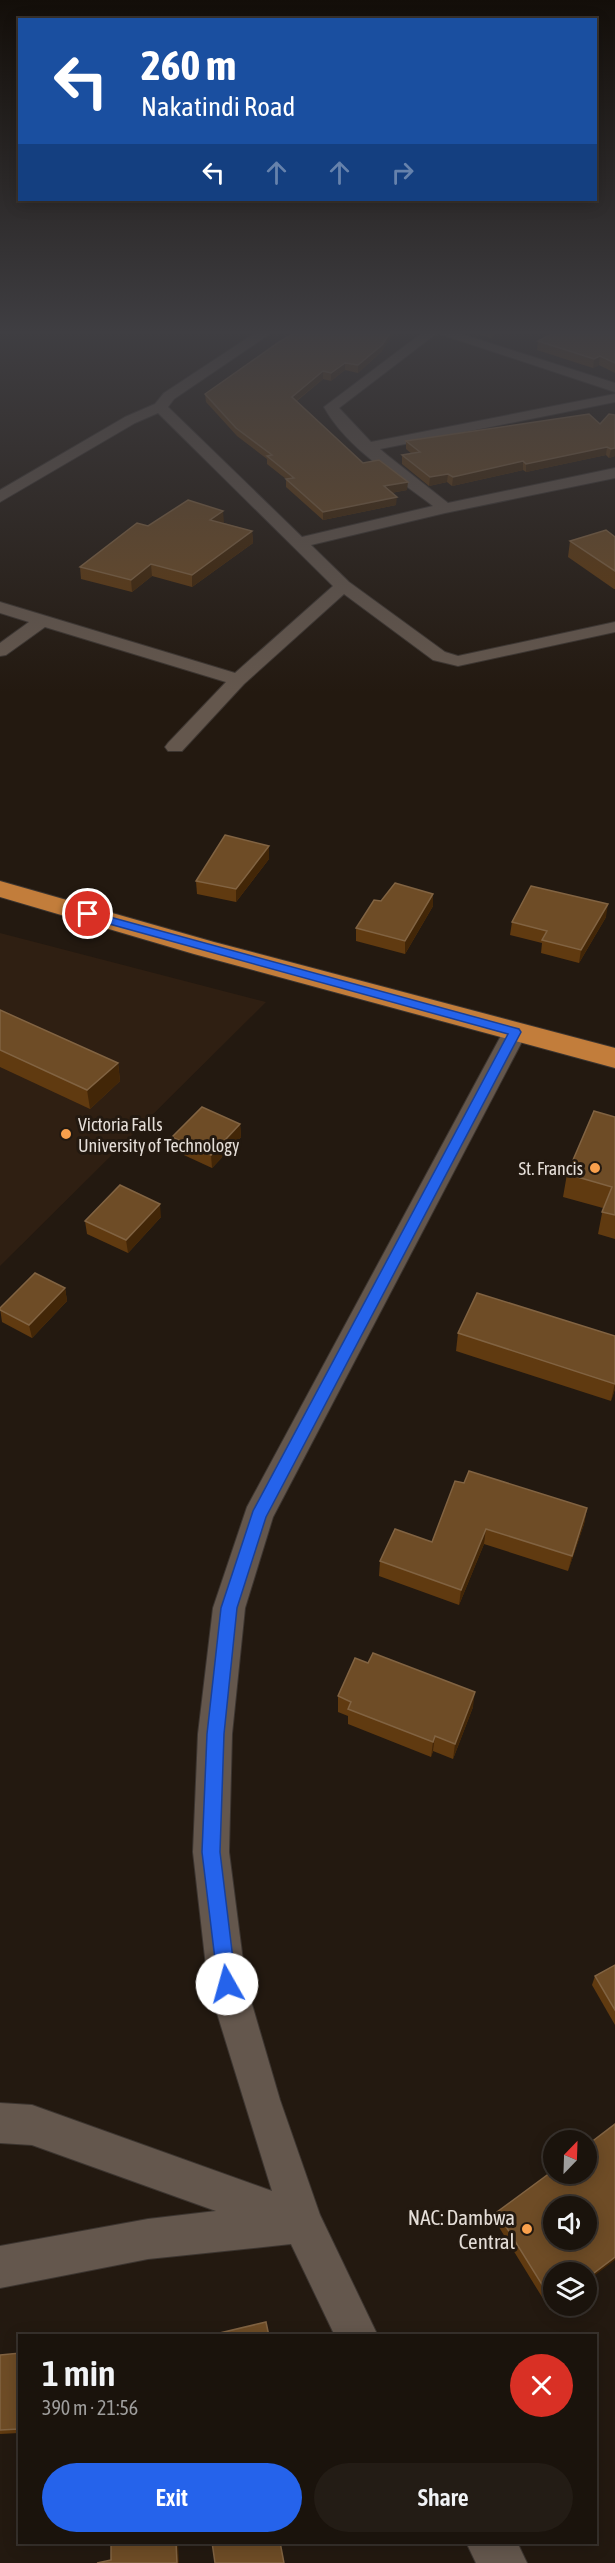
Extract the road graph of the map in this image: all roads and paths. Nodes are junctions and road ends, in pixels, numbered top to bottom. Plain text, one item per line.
1 (75, 453) edge
2 (207, 453) edge
3 (376, 453) edge
4 (615, 473) edge
5 (0, 497) edge
6 (444, 508) junction
7 (299, 543) junction
8 (343, 586) junction
9 (0, 607) edge
10 (43, 620) junction
11 (615, 627) edge
12 (0, 651) edge
13 (238, 680) junction
14 (175, 747) dead end
15 (0, 889) edge
16 (515, 1032) junction
17 (615, 1058) edge
18 (0, 2123) edge
19 (302, 2222) junction
20 (0, 2267) edge
21 (356, 2334) edge
22 (490, 2544) edge
23 (504, 2563) edge

1 - 5 street
2 - 7 street
3 - 6 street
4 - 6 street
6 - 7 street
7 - 8 street
8 - 11 street
8 - 13 street
9 - 10 street
10 - 12 street
10 - 13 street
13 - 14 street
15 - 16 highway
16 - 17 highway
16 - 19 street
18 - 19 street
19 - 20 street
19 - 21 street
22 - 23 street

